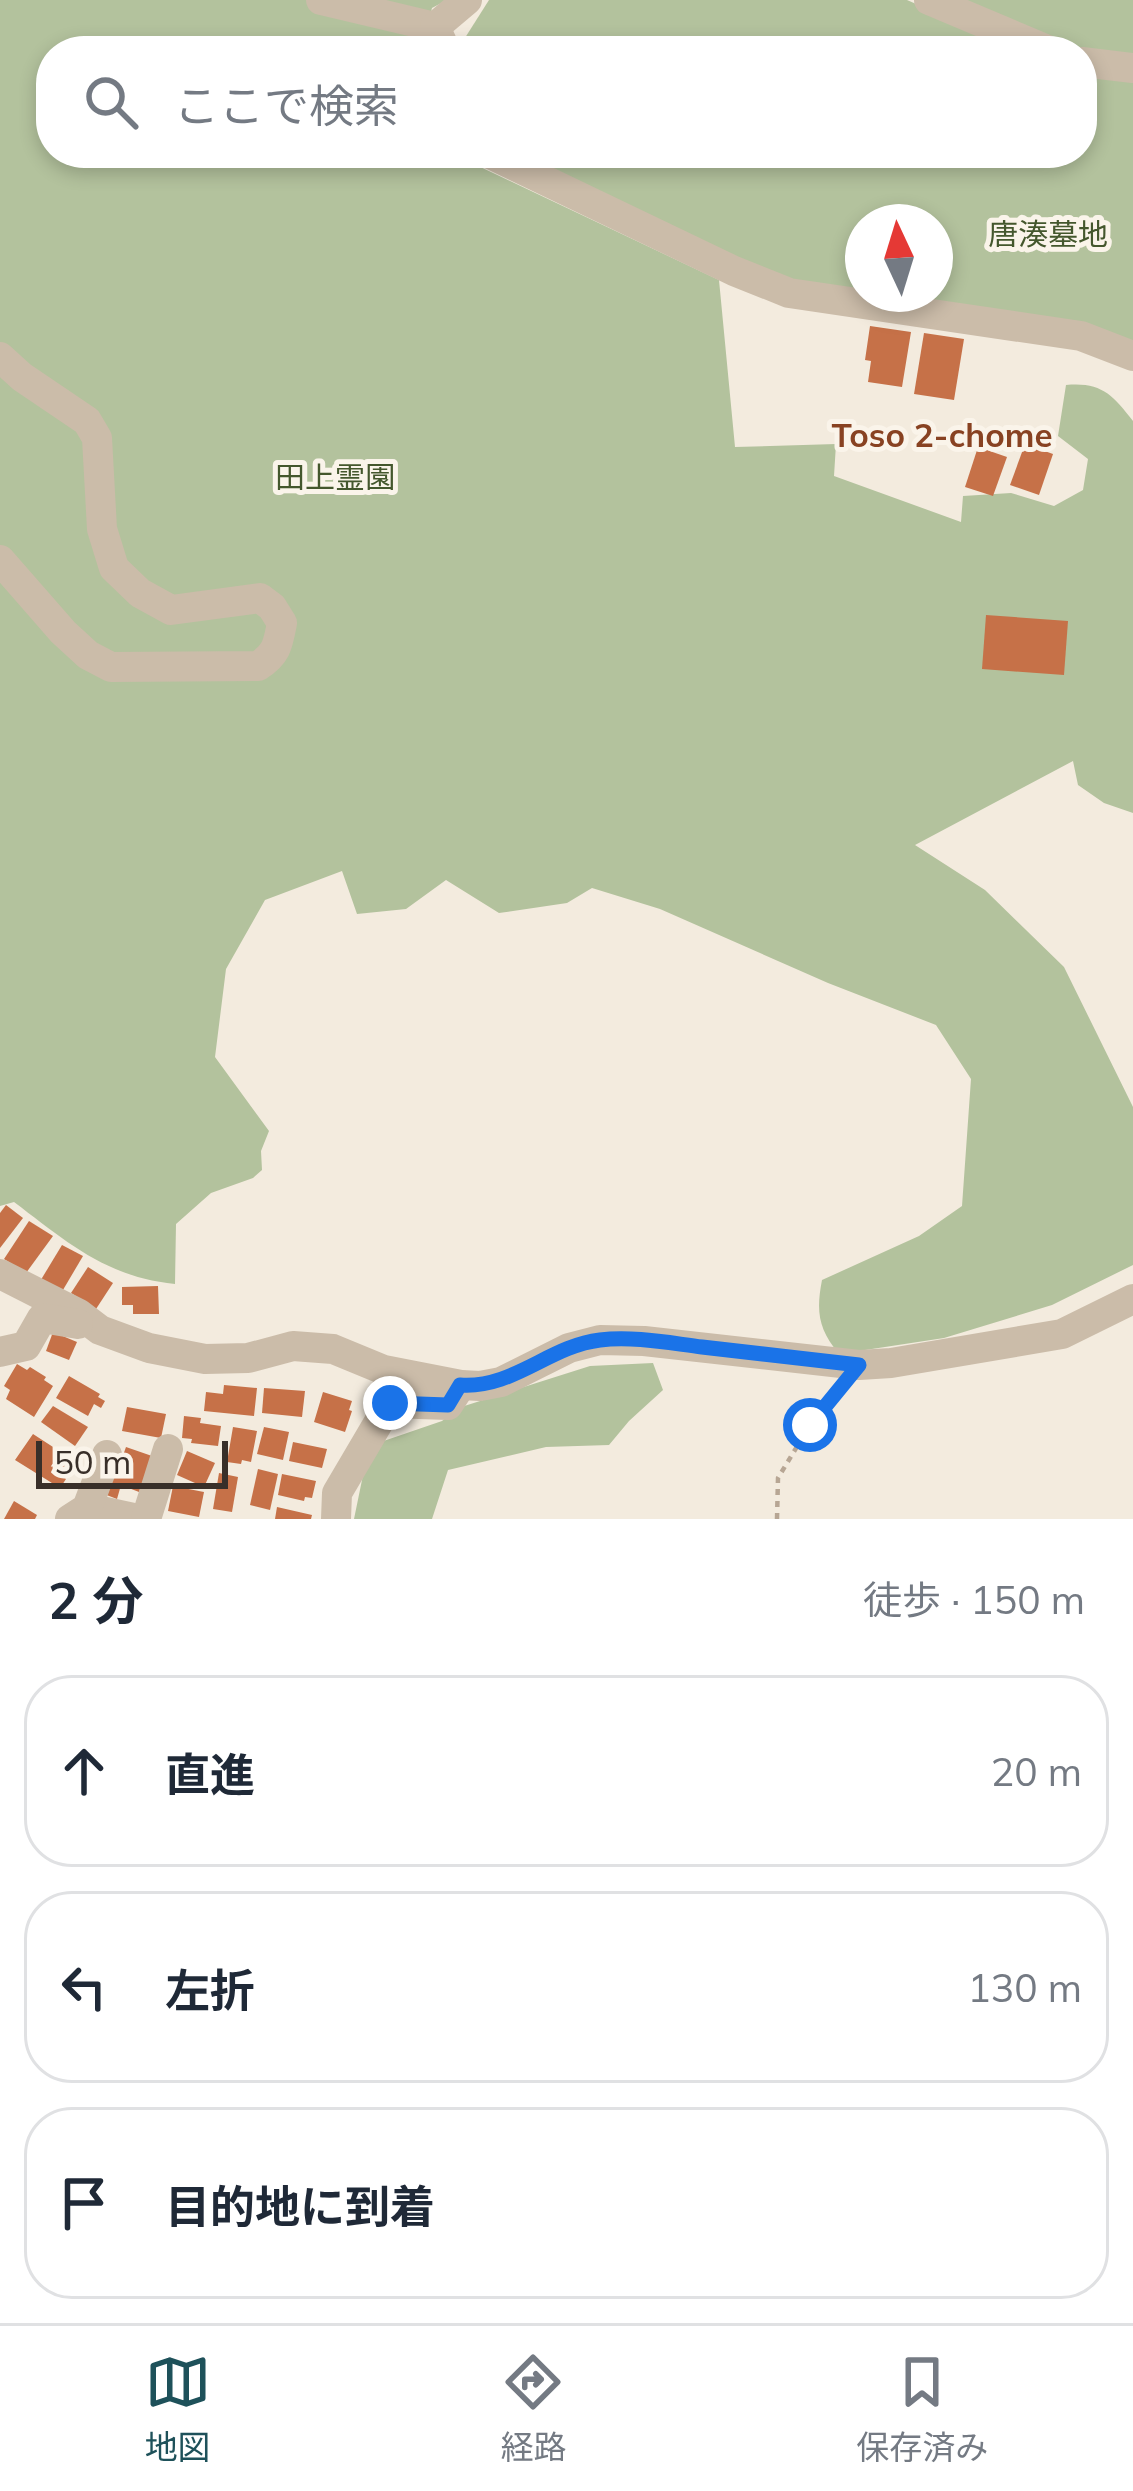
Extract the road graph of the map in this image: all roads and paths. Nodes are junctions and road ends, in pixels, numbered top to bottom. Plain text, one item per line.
1 (321, 0) edge
2 (467, 0) edge
3 (929, 0) edge
4 (432, 36) edge
5 (443, 36) edge
6 (1014, 36) edge
7 (1097, 64) edge
8 (1133, 68) edge
9 (519, 168) edge
10 (1133, 356) edge
11 (0, 357) edge
12 (0, 560) edge
13 (0, 1274) edge
14 (1133, 1299) edge
15 (100, 1330) junction
16 (0, 1352) edge
17 (859, 1365) junction
18 (460, 1385) junction
19 (168, 1449) dead end
20 (106, 1455) dead end
21 (79, 1513) edge
22 (135, 1518) edge
23 (336, 1519) edge
24 (777, 1519) edge

1 - 4 street
2 - 5 street
3 - 6 street
7 - 8 street
9 - 10 street
11 - 12 street
13 - 15 street
14 - 17 street
15 - 16 street
15 - 18 street
17 - 18 street
17 - 24 path
18 - 23 street
19 - 22 street
20 - 21 street
21 - 22 street

